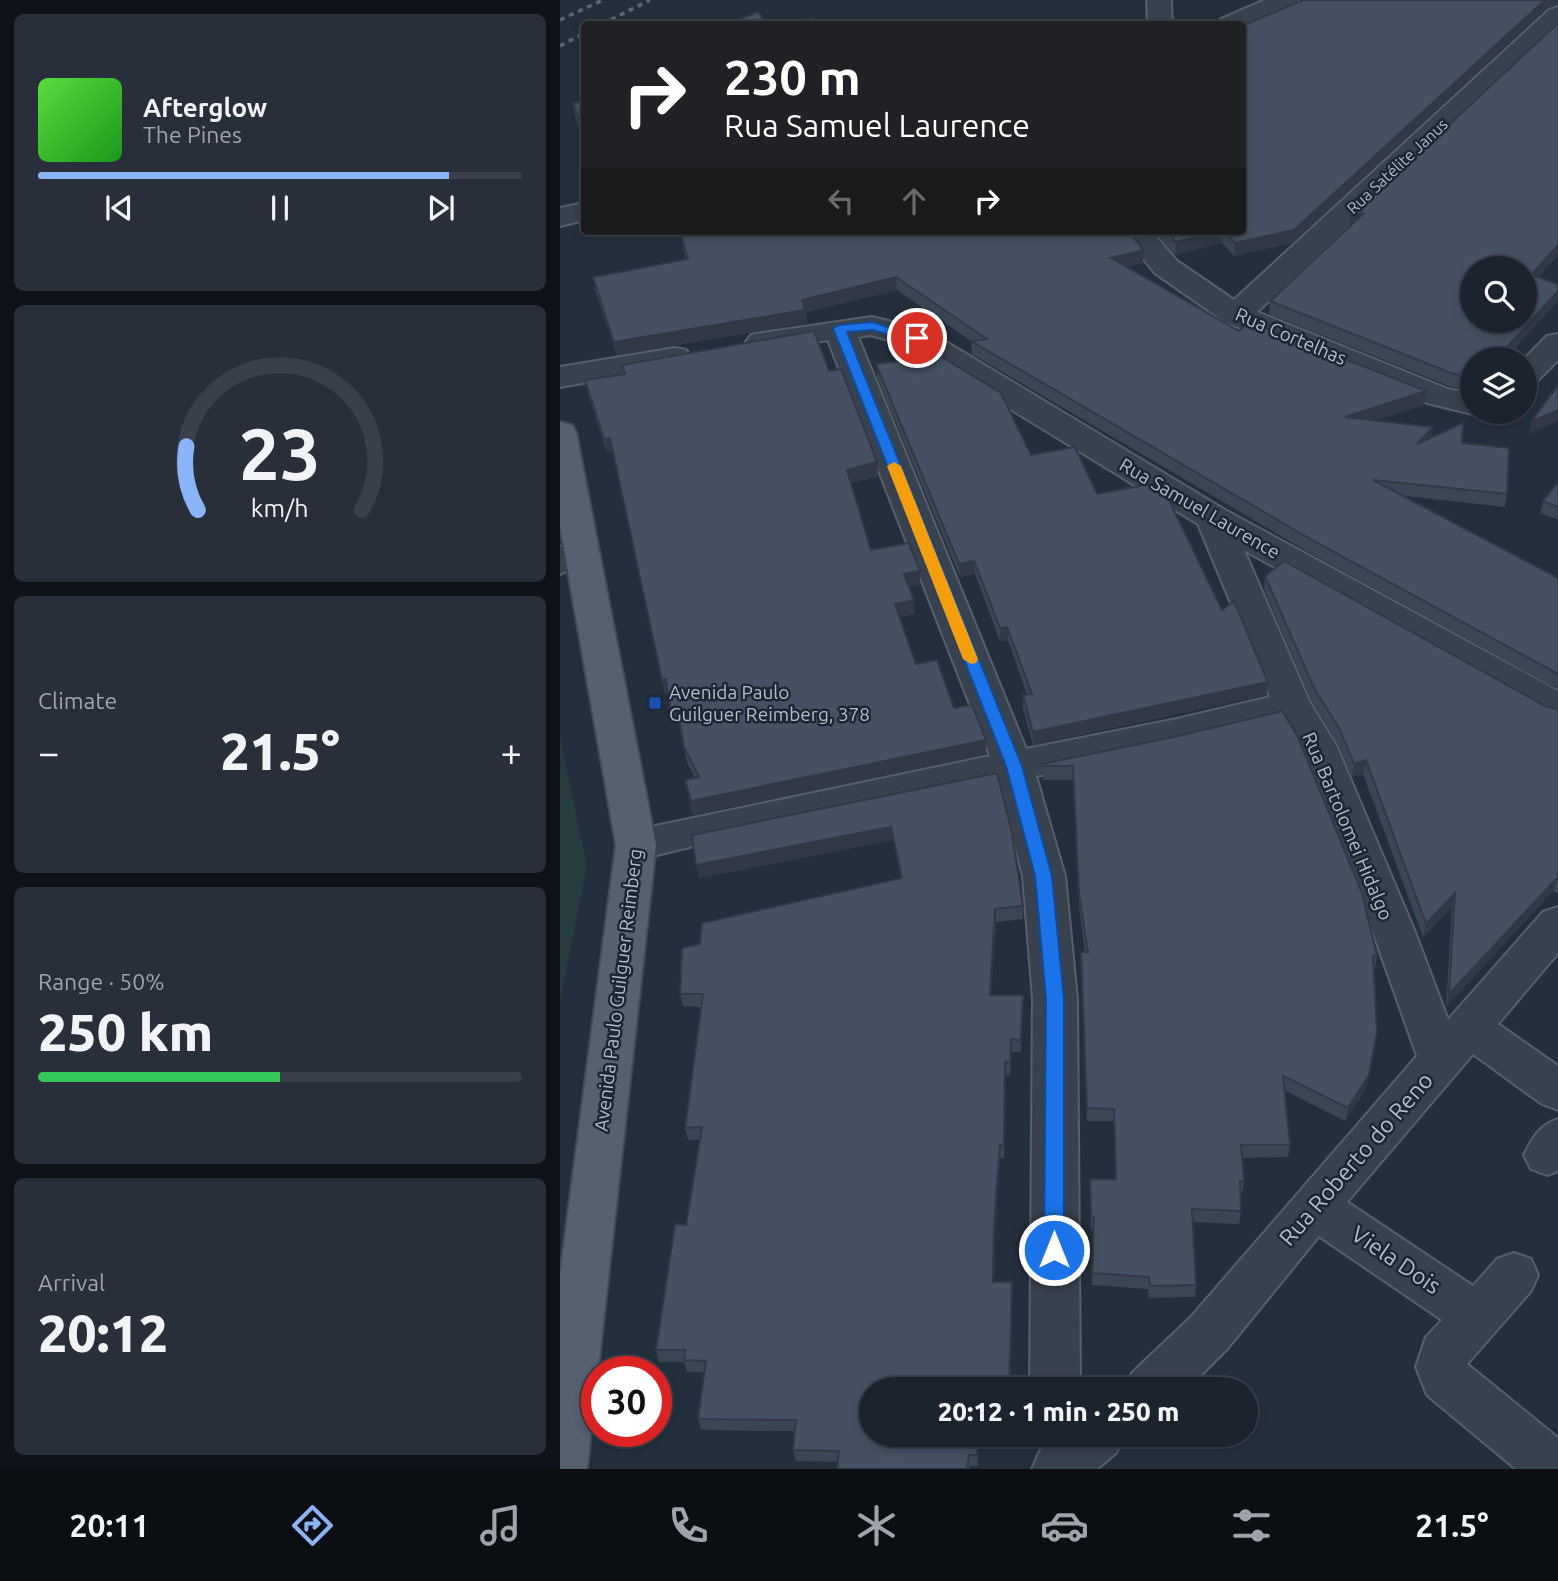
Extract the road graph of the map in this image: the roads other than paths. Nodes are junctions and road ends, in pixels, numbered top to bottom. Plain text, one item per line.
1 (1159, 0) edge
2 (1286, 0) edge
3 (1558, 15) edge
4 (1160, 21) edge
5 (1237, 21) edge
6 (581, 213) edge
7 (560, 217) edge
8 (1138, 235) edge
9 (1236, 314) junction
10 (839, 328) junction
11 (1558, 343) edge
12 (1537, 363) edge
13 (560, 377) edge
14 (1460, 401) edge
15 (560, 432) edge
16 (1213, 518) junction
17 (570, 557) edge
18 (1292, 705) junction
19 (1558, 708) edge
20 (1014, 766) junction
21 (636, 845) junction
22 (1558, 924) edge
23 (1455, 1044) junction
24 (1558, 1091) edge
25 (1314, 1206) junction
26 (1514, 1275) dead end
27 (1476, 1317) junction
28 (1055, 1377) edge
29 (1163, 1377) edge
30 (1056, 1447) edge
31 (1084, 1447) edge
32 (561, 1469) edge
33 (1057, 1469) edge
34 (1556, 1469) edge

1 - 4 street
2 - 5 street
3 - 9 street, Rua Satélite Janus
6 - 7 street
8 - 9 street, Rua Cortelhas
9 - 14 street, Rua Cortelhas
10 - 13 street, Rua Samuel Laurence
10 - 16 street, Rua Samuel Laurence
10 - 20 street
11 - 12 street
15 - 17 main road, Avenida Paulo Guilguer Reimberg
16 - 18 street, Rua Bartolomei Hidalgo
16 - 19 street, Rua Samuel Laurence
17 - 21 main road, Avenida Paulo Guilguer Reimberg
18 - 20 street
18 - 23 street, Rua Bartolomei Hidalgo
20 - 21 street
20 - 28 street
21 - 32 main road, Avenida Paulo Guilguer Reimberg
22 - 23 street, Rua Roberto do Reno
23 - 24 street
23 - 25 street, Rua Roberto do Reno
25 - 27 street, Viela Dois
25 - 29 street, Rua Roberto do Reno
26 - 27 street
27 - 34 street
30 - 33 street
31 - 33 street

